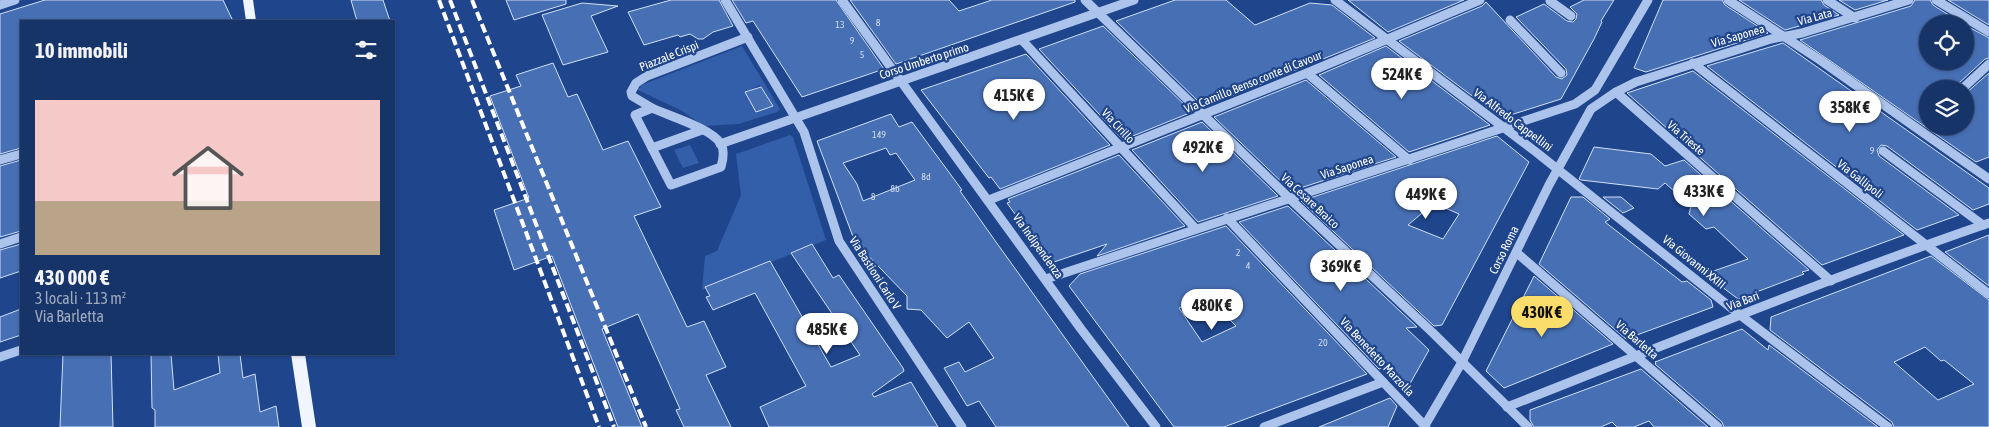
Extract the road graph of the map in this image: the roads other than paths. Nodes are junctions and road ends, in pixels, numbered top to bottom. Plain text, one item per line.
1 (15, 0) edge
2 (248, 0) edge
3 (725, 0) edge
4 (842, 0) edge
5 (1084, 0) edge
6 (1134, 0) edge
7 (1335, 0) edge
8 (1480, 0) edge
9 (1648, 0) edge
10 (1728, 0) edge
11 (1827, 0) edge
12 (1909, 0) edge
13 (1936, 0) edge
14 (1550, 1) edge
15 (1892, 2) edge
16 (0, 5) edge
17 (1097, 13) junction
18 (1571, 16) dead end
19 (1855, 18) junction
20 (251, 20) edge
21 (1510, 20) dead end
22 (1989, 32) edge
23 (748, 37) junction
24 (1784, 37) junction
25 (1386, 39) junction
26 (1022, 40) junction
27 (1693, 63) junction
28 (1989, 64) edge
29 (1307, 73) junction
30 (1561, 73) dead end
31 (1972, 80) edge
32 (899, 81) junction
33 (1616, 92) junction
34 (652, 108) junction
35 (1591, 109) joint
36 (1201, 114) junction
37 (797, 118) junction
38 (1504, 128) junction
39 (702, 130) junction
40 (720, 144) junction
41 (1120, 146) junction
42 (652, 148) junction
43 (1883, 152) dead end
44 (20, 154) edge
45 (0, 160) edge
46 (1409, 160) junction
47 (1557, 168) junction
48 (1989, 179) edge
49 (1289, 198) junction
50 (989, 200) junction
51 (1227, 218) junction
52 (1986, 224) edge
53 (1196, 229) junction
54 (20, 237) edge
55 (0, 244) edge
56 (1925, 245) junction
57 (1517, 253) junction
58 (1046, 279) junction
59 (1831, 282) junction
60 (1989, 294) edge
61 (1740, 315) junction
62 (20, 350) edge
63 (298, 355) edge
64 (0, 357) edge
65 (1637, 357) junction
66 (1462, 362) junction
67 (1383, 382) junction
68 (1507, 407) junction
69 (308, 427) edge
70 (962, 427) edge
71 (1156, 427) edge
72 (1264, 427) edge
73 (1425, 427) edge
74 (1528, 427) edge
75 (1718, 427) edge
76 (1888, 427) edge

1 - 16 street
2 - 20 main road
3 - 23 street, Via Bastioni Carlo V
4 - 32 street, Via Indipendenza
5 - 17 street, Via Cesare Braico
6 - 17 street, Corso Umberto primo
7 - 25 street, Via Alfredo Cappellini
8 - 25 street, Via Camillo Benso conte di Cavour
9 - 38 street, Via Saponea
10 - 24 street
11 - 19 street
12 - 15 street, Via Lata
13 - 22 street
14 - 18 street
15 - 19 street, Via Lata
17 - 26 street, Corso Umberto primo
17 - 36 street, Via Cesare Braico
19 - 24 street, Via Lata
21 - 30 street
23 - 34 street, Piazzale Crispi
23 - 37 street, Via Bastioni Carlo V
24 - 27 street, Via Saponea
24 - 48 street
25 - 29 street, Via Camillo Benso conte di Cavour
25 - 38 street, Via Alfredo Cappellini
26 - 32 street, Corso Umberto primo
26 - 41 street, Via Cirillo
27 - 33 street, Via Saponea
27 - 56 street, Via Gallipoli
28 - 31 street
29 - 36 street, Via Camillo Benso conte di Cavour
29 - 46 street
32 - 37 street, Corso Umberto primo
32 - 50 street, Via Indipendenza
33 - 35 street, Via Saponea
33 - 59 street, Via Trieste
34 - 39 street
34 - 42 street
35 - 47 street, Corso Roma
36 - 41 street, Via Camillo Benso conte di Cavour
36 - 49 street, Via Cesare Braico
37 - 40 street, Corso Umberto primo
37 - 70 street, Via Bastioni Carlo V
38 - 46 street, Via Saponea
38 - 47 street, Via Alfredo Cappellini
39 - 40 street
39 - 42 street
40 - 42 street
41 - 50 street, Via Camillo Benso conte di Cavour
41 - 53 street, Via Cirillo
43 - 52 street
44 - 45 street
46 - 49 street, Via Saponea
47 - 57 street, Corso Roma
47 - 61 street, Via Giovanni XXIII
49 - 51 street, Via Saponea
49 - 66 street, Via Cesare Braico
50 - 58 street, Via Indipendenza
51 - 53 street, Via Saponea
51 - 67 street, Via Benedetto Marzolla
52 - 56 street, Via Bari
53 - 58 street, Via Saponea
54 - 55 street
56 - 59 street, Via Bari
56 - 60 street, Via Gallipoli
57 - 65 street, Via Barletta
57 - 66 street, Corso Roma
58 - 71 street, Via Indipendenza
59 - 61 street, Via Bari
61 - 65 street, Via Bari
61 - 76 street, Via Giovanni XXIII
62 - 64 street
63 - 69 main road
65 - 68 street, Via Bari
65 - 75 street, Via Barletta
66 - 68 street, Via Cesare Braico
66 - 73 street, Corso Roma
67 - 72 street
67 - 73 street, Via Benedetto Marzolla
68 - 74 street, Via Cesare Braico

